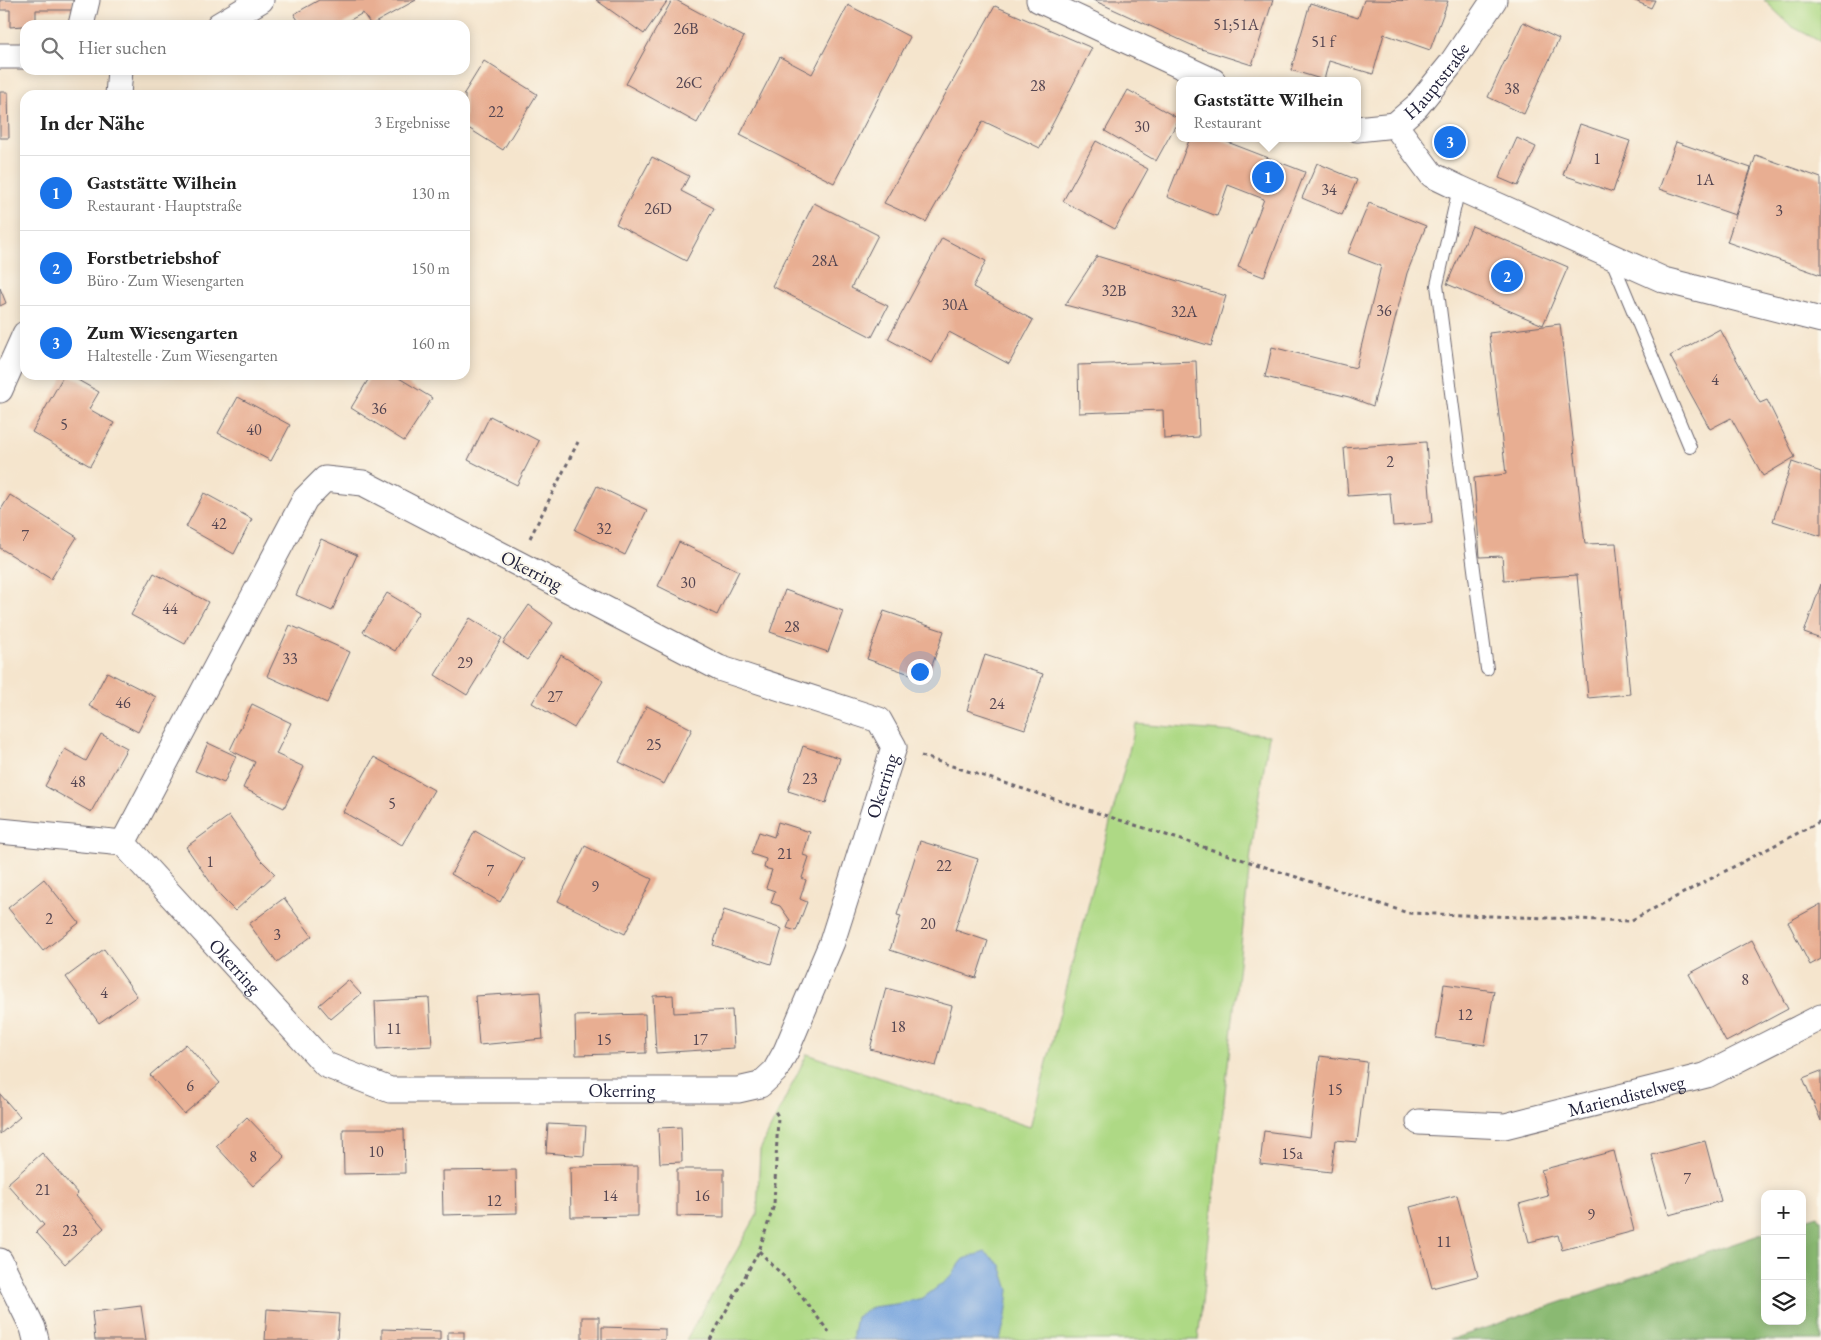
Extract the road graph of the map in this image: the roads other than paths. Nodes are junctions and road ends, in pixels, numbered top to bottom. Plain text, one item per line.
1 (87, 0) edge
2 (261, 0) edge
3 (1039, 0) edge
4 (1494, 0) edge
5 (82, 20) edge
6 (228, 20) edge
7 (0, 56) edge
8 (20, 56) edge
9 (120, 75) edge
10 (1204, 77) edge
11 (118, 90) edge
12 (1396, 125) junction
13 (1361, 129) edge
14 (1459, 188) junction
15 (1610, 256) junction
16 (1821, 320) edge
17 (20, 345) edge
18 (0, 390) edge
19 (1690, 447) dead end
20 (1487, 669) dead end
21 (0, 831) edge
22 (123, 843) junction
23 (1821, 1017) edge
24 (1419, 1122) dead end
25 (0, 1261) edge
26 (36, 1340) edge

1 - 5 street
2 - 6 street
3 - 10 street
4 - 12 street, Hauptstraße
7 - 8 street
9 - 11 street
12 - 13 street, Hauptstraße
12 - 14 street
14 - 15 street
14 - 20 lane
15 - 16 street
15 - 19 lane
17 - 18 street
21 - 22 street
22 - 22 street, Okerring
23 - 24 street, Mariendistelweg
25 - 26 street

